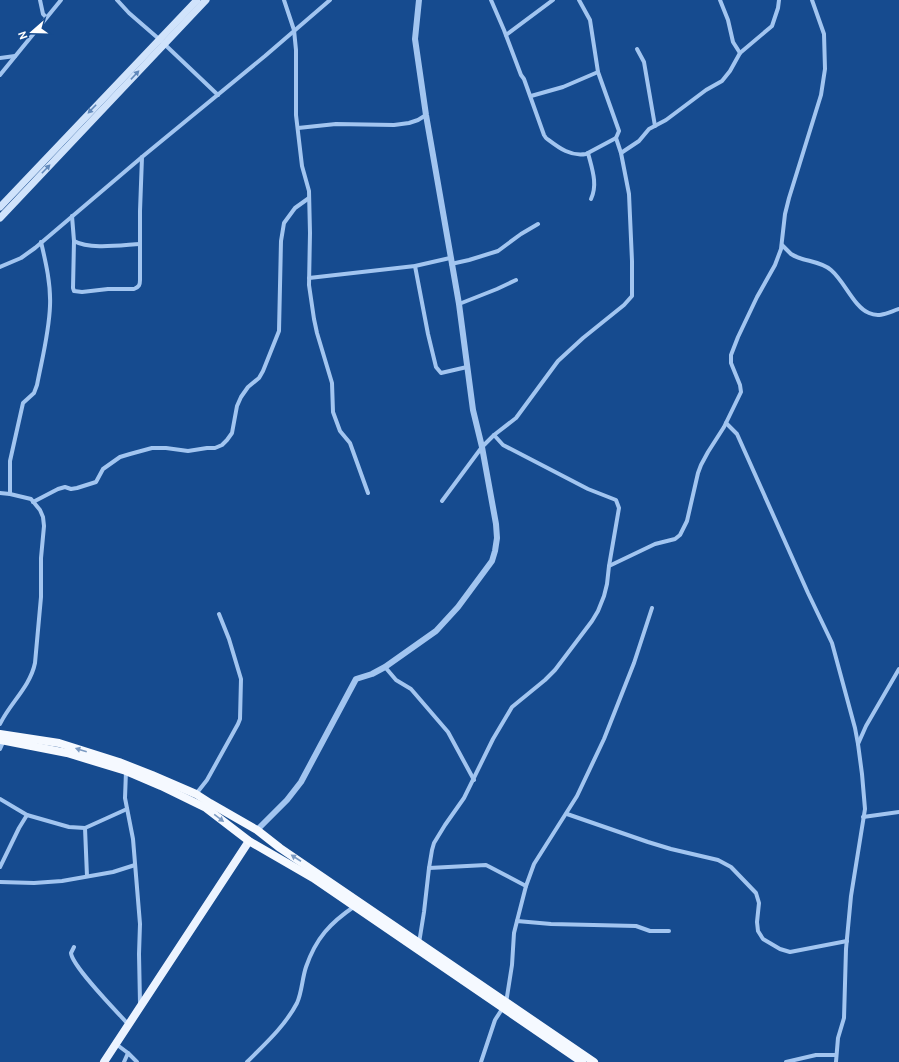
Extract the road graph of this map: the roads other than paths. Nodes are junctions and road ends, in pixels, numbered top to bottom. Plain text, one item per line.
1 (40, 0) edge
2 (61, 0) edge
3 (117, 0) edge
4 (197, 0) edge
5 (206, 0) edge
6 (284, 0) edge
7 (330, 0) edge
8 (419, 0) edge
9 (491, 0) edge
10 (553, 0) edge
11 (579, 0) edge
12 (720, 0) edge
13 (779, 0) edge
14 (812, 0) edge
15 (46, 17) junction
16 (294, 30) junction
17 (506, 35) junction
18 (162, 42) junction
19 (637, 49) dead end
20 (740, 53) junction
21 (15, 56) junction
22 (0, 58) edge
23 (598, 72) junction
24 (0, 75) edge
25 (218, 95) junction
26 (530, 96) junction
27 (426, 116) junction
28 (655, 126) junction
29 (298, 128) junction
30 (616, 138) junction
31 (621, 153) junction
32 (588, 154) junction
33 (142, 157) junction
34 (32, 177) junction
35 (309, 198) junction
36 (591, 199) dead end
37 (0, 207) edge
38 (72, 216) junction
39 (0, 218) edge
40 (538, 224) dead end
41 (74, 241) junction
42 (41, 242) junction
43 (140, 244) junction
44 (782, 245) junction
45 (451, 261) junction
46 (416, 266) junction
47 (0, 267) edge
48 (309, 278) junction
49 (516, 280) dead end
50 (459, 304) junction
51 (899, 309) edge
52 (467, 367) junction
53 (726, 423) junction
54 (494, 435) junction
55 (482, 447) junction
56 (0, 493) edge
57 (368, 493) dead end
58 (10, 494) junction
59 (442, 501) dead end
60 (33, 502) junction
61 (609, 566) junction
62 (652, 608) dead end
63 (219, 614) dead end
64 (385, 667) junction
65 (899, 669) edge
66 (0, 724) edge
67 (3, 737) edge
68 (858, 744) junction
69 (0, 749) edge
70 (126, 771) junction
71 (474, 780) junction
72 (196, 794) junction
73 (0, 799) edge
74 (208, 806) junction
75 (127, 809) junction
76 (899, 812) edge
77 (567, 814) junction
78 (27, 816) junction
79 (863, 816) junction
80 (245, 823) junction
81 (86, 828) junction
82 (257, 830) junction
83 (238, 832) junction
84 (271, 840) junction
85 (249, 841) junction
86 (264, 849) junction
87 (135, 866) junction
88 (0, 867) edge
89 (429, 868) junction
90 (315, 875) junction
91 (87, 876) junction
92 (0, 882) edge
93 (526, 886) junction
94 (357, 903) junction
95 (517, 921) junction
96 (669, 931) dead end
97 (847, 941) junction
98 (419, 943) junction
99 (74, 946) dead end
100 (504, 1006) junction
101 (141, 1007) junction
102 (129, 1025) junction
103 (542, 1031) junction
104 (116, 1044) junction
105 (128, 1053) junction
106 (836, 1055) junction
107 (104, 1062) edge
108 (124, 1062) edge
109 (136, 1062) edge
110 (247, 1062) edge
111 (481, 1062) edge
112 (582, 1062) edge
113 (594, 1062) edge
114 (786, 1062) edge
115 (836, 1062) edge

1 - 15 street
2 - 15 street
3 - 18 street
4 - 18 main road
5 - 18 main road
6 - 16 street
7 - 16 street
8 - 27 street
9 - 17 street
10 - 17 street
11 - 23 street
12 - 20 street
13 - 20 street
14 - 44 street
15 - 21 street
16 - 25 street
16 - 29 street
17 - 26 street
18 - 25 street
18 - 34 main road
19 - 28 street
20 - 28 street
21 - 22 street
21 - 24 street
23 - 26 street
23 - 30 street
25 - 33 street
26 - 32 street
27 - 29 street
27 - 45 street
28 - 31 street
29 - 35 street
30 - 31 street
30 - 32 street
31 - 54 street
32 - 36 street
33 - 38 street
33 - 43 street
34 - 37 main road
34 - 39 main road
35 - 48 street
35 - 60 street
38 - 41 street
38 - 42 street
40 - 45 street
41 - 43 street
41 - 43 street
42 - 47 street
42 - 58 street
44 - 51 street
44 - 53 street
45 - 46 street
45 - 50 street
46 - 48 street
46 - 52 street
48 - 57 street
49 - 50 street
50 - 52 street
52 - 55 street
53 - 61 street
53 - 68 street
54 - 55 street
54 - 61 street
55 - 59 street
55 - 64 street
56 - 58 street
58 - 60 street
60 - 66 street
61 - 71 street
62 - 77 street
63 - 72 street
64 - 71 street
64 - 82 street
65 - 68 street
67 - 69 street
67 - 70 highway
72 -> 67 highway
68 - 79 street
70 - 74 highway
70 - 75 street
71 - 89 street
72 - 74 highway
73 - 78 street
74 - 80 highway
74 -> 83 highway
75 - 81 street
75 - 87 street
76 - 79 street
77 - 93 street
77 - 97 street
78 - 81 street
78 - 88 street
79 - 97 street
80 - 82 highway
80 - 83 highway
81 - 91 street
82 - 84 highway
83 - 85 highway
84 - 86 highway
90 -> 84 highway
85 - 86 highway
85 - 101 main road
86 - 90 highway
87 - 91 street
87 - 101 street
89 - 93 street
89 - 98 street
90 - 94 highway
91 - 92 street
93 - 95 street
94 - 98 highway
94 - 100 highway
94 - 110 street
95 - 96 street
95 - 100 street
97 - 106 street
98 - 100 highway
99 - 102 street
100 - 103 highway
100 - 111 street
101 - 102 main road
102 - 104 main road
103 - 112 highway
103 - 113 highway
104 - 105 street
104 - 107 main road
105 - 108 street
105 - 109 street
106 - 114 street
106 - 115 street

